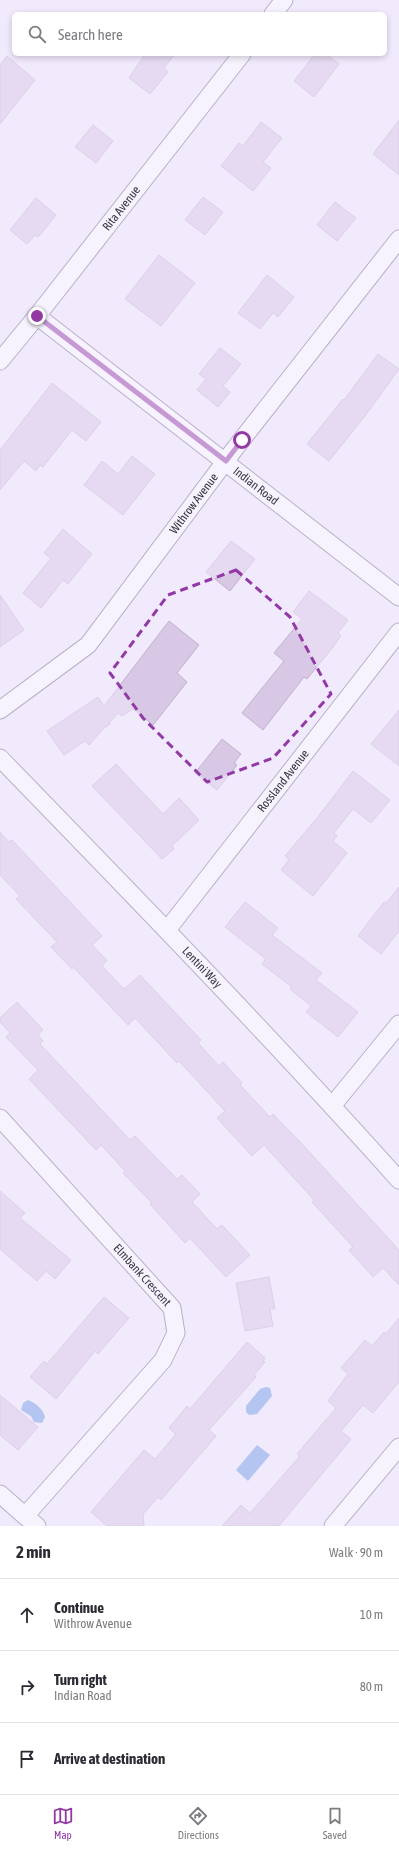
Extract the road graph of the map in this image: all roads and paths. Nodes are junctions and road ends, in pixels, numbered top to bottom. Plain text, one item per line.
1 (284, 0) edge
2 (275, 12) edge
3 (240, 56) edge
4 (399, 240) edge
5 (37, 316) junction
6 (0, 361) edge
7 (226, 461) junction
8 (399, 597) edge
9 (399, 632) edge
10 (0, 710) edge
11 (0, 758) edge
12 (167, 930) junction
13 (399, 1024) edge
14 (332, 1106) junction
15 (0, 1118) edge
16 (399, 1180) edge
17 (399, 1447) edge
18 (0, 1494) edge
19 (31, 1521) edge
20 (333, 1526) edge

1 - 2 street
3 - 5 street, Rita Avenue
4 - 7 street, Withrow Avenue
5 - 6 street, Rita Avenue
5 - 7 street, Indian Road
7 - 8 street, Indian Road
7 - 10 street, Withrow Avenue
9 - 12 street, Rossland Avenue
11 - 12 street, Lentini Way
12 - 14 street, Lentini Way
13 - 14 street
14 - 16 street, Lentini Way
15 - 19 street, Elmbank Crescent
17 - 20 street
18 - 19 street, Elmbank Crescent

